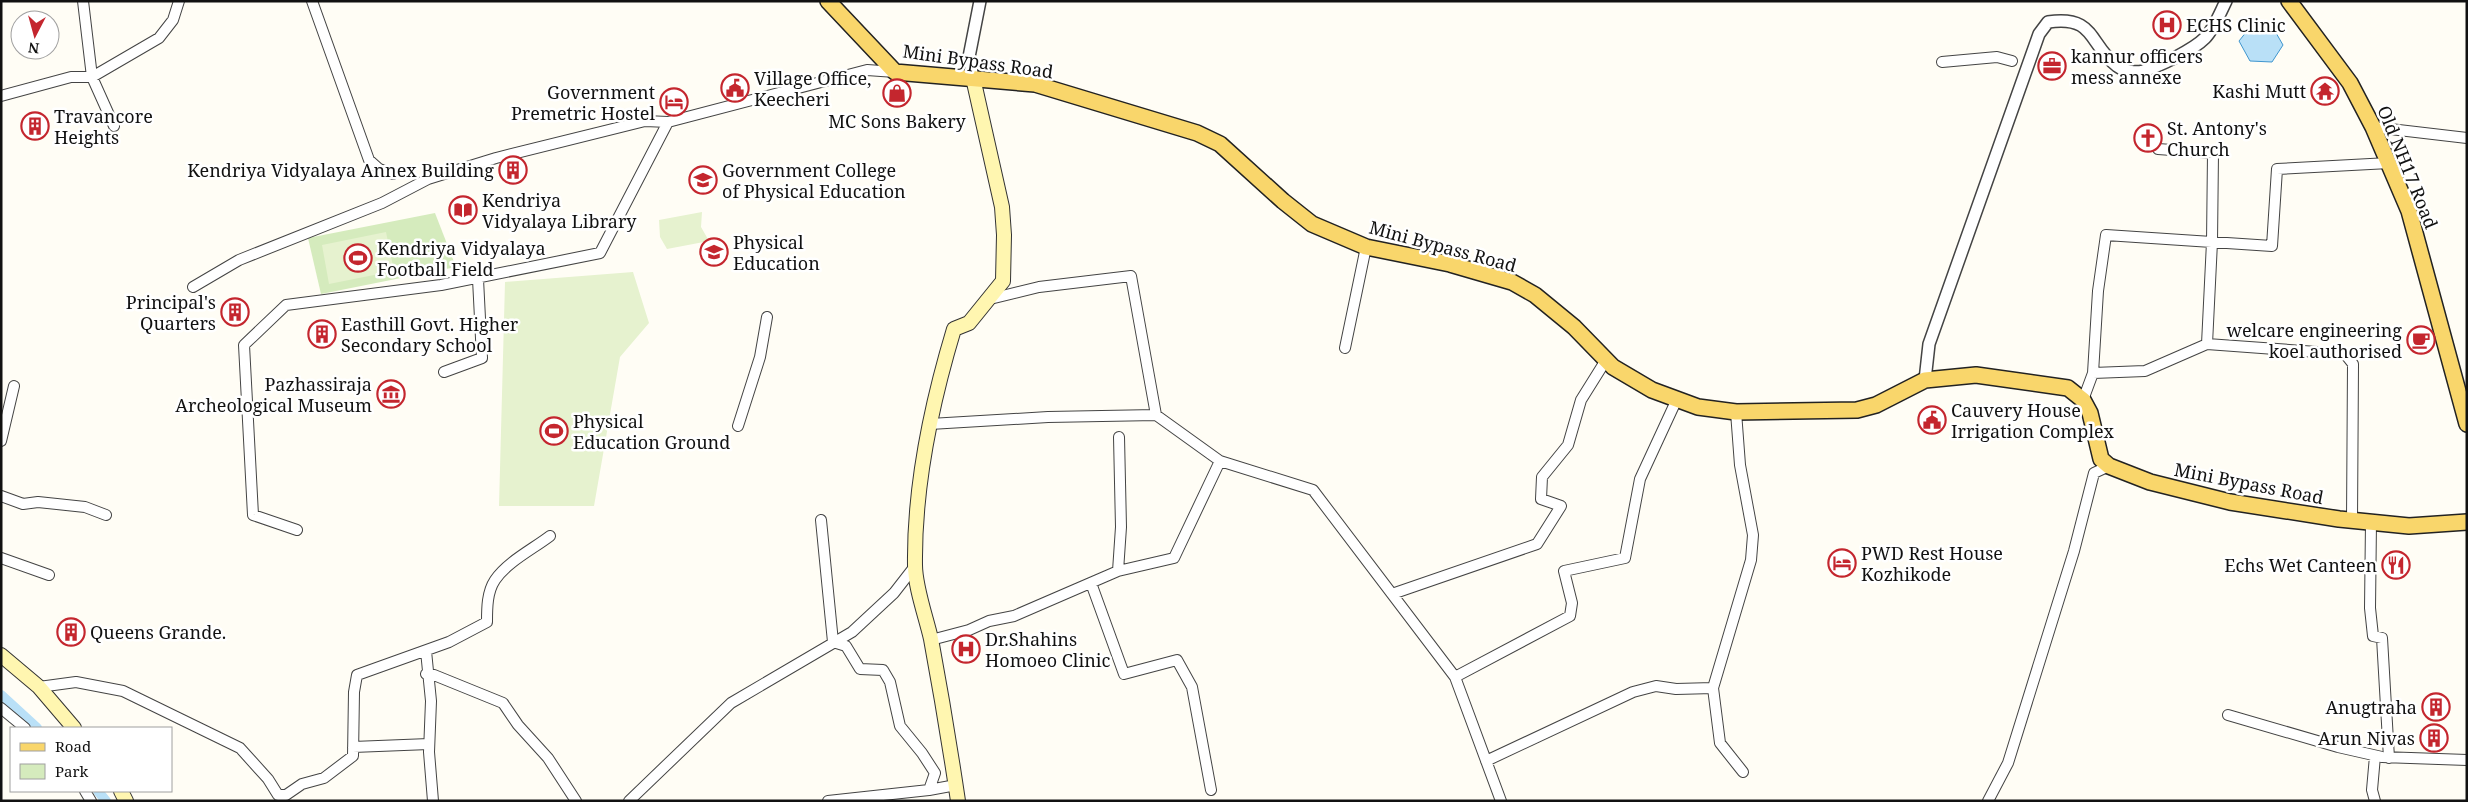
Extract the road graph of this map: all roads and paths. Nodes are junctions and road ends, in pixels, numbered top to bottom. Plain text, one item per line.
1 (82, 1) edge
2 (179, 1) edge
3 (312, 1) edge
4 (828, 1) edge
5 (980, 1) edge
6 (2226, 1) edge
7 (2289, 1) edge
8 (2012, 61) dead end
9 (1942, 62) dead end
10 (894, 72) junction
11 (92, 76) junction
12 (973, 78) junction
13 (1, 96) edge
14 (668, 122) junction
15 (114, 126) dead end
16 (2373, 127) junction
17 (2467, 138) edge
18 (2158, 149) dead end
19 (2388, 163) junction
20 (393, 174) dead end
21 (2212, 242) junction
22 (1366, 247) junction
23 (478, 279) junction
24 (193, 287) dead end
25 (990, 299) junction
26 (767, 317) dead end
27 (2207, 344) junction
28 (1345, 348) dead end
29 (1606, 360) junction
30 (444, 372) dead end
31 (2093, 372) junction
32 (1925, 380) junction
33 (14, 386) dead end
34 (1677, 399) junction
35 (2082, 400) junction
36 (1736, 412) junction
37 (1156, 415) junction
38 (930, 424) junction
39 (2467, 424) edge
40 (738, 426) dead end
41 (1120, 437) dead end
42 (1, 441) edge
43 (1220, 461) junction
44 (2109, 466) junction
45 (1, 496) edge
46 (106, 515) dead end
47 (821, 520) dead end
48 (2352, 520) junction
49 (2371, 522) junction
50 (2467, 522) edge
51 (297, 530) dead end
52 (550, 536) dead end
53 (1, 558) edge
54 (915, 566) junction
55 (1118, 571) junction
56 (49, 575) dead end
57 (1091, 583) junction
58 (1392, 594) junction
59 (931, 640) junction
60 (833, 642) junction
61 (426, 650) junction
62 (1, 656) edge
63 (426, 674) junction
64 (1455, 676) junction
65 (40, 687) junction
66 (1713, 688) junction
67 (1, 708) edge
68 (2228, 715) dead end
69 (24, 727) edge
70 (73, 727) edge
71 (429, 744) junction
72 (353, 747) junction
73 (2375, 756) junction
74 (2389, 758) junction
75 (2467, 760) edge
76 (1486, 761) junction
77 (1743, 772) dead end
78 (956, 785) junction
79 (929, 790) junction
80 (1211, 790) dead end
81 (433, 801) edge
82 (576, 801) edge
83 (630, 801) edge
84 (828, 801) edge
85 (958, 801) edge
86 (1501, 801) edge
87 (1988, 801) edge
88 (2376, 801) edge

1 - 11 street
2 - 11 street
3 - 20 street
4 - 10 main road, Mini Bypass Road
5 - 12 street
6 - 32 street
7 - 16 main road, Old NH17 Road
8 - 9 street
10 - 12 main road, Mini Bypass Road
10 - 14 street
11 - 13 street
11 - 15 street
12 - 22 main road, Mini Bypass Road
12 - 25 main road
14 - 23 street
14 - 24 street
16 - 17 street
16 - 19 main road, Old NH17 Road
18 - 21 street
19 - 21 street
19 - 39 main road, Old NH17 Road
21 - 27 street
21 - 31 street
22 - 28 street
22 - 29 main road, Mini Bypass Road
23 - 30 street
23 - 51 street
25 - 37 street
25 - 38 main road
26 - 40 street
27 - 31 street
27 - 48 street
29 - 34 main road, Mini Bypass Road
29 - 58 street
31 - 35 street
32 - 35 main road, Mini Bypass Road
32 - 36 main road, Mini Bypass Road
33 - 42 street
34 - 36 main road, Mini Bypass Road
34 - 64 street
35 - 44 main road
36 - 66 street
37 - 38 street
37 - 43 street
38 - 54 main road
41 - 55 street
43 - 55 street
43 - 58 street
44 - 48 main road, Mini Bypass Road
44 - 87 street
45 - 46 street
47 - 60 street
48 - 49 main road, Mini Bypass Road
49 - 50 main road, Mini Bypass Road
49 - 74 street
52 - 61 street
53 - 56 street
54 - 59 main road
54 - 60 street
55 - 57 street
57 - 59 street
57 - 80 street
58 - 64 street
59 - 78 main road
60 - 79 street
60 - 83 street
61 - 63 street
61 - 72 street
62 - 65 main road
63 - 71 street
63 - 82 street
64 - 76 street
65 - 70 main road
65 - 72 street
66 - 76 street
66 - 77 street
67 - 69 street
68 - 73 street
71 - 72 street
71 - 81 street
73 - 74 street
73 - 88 street
74 - 75 street
76 - 86 street
78 - 79 street
78 - 85 main road
79 - 84 street

